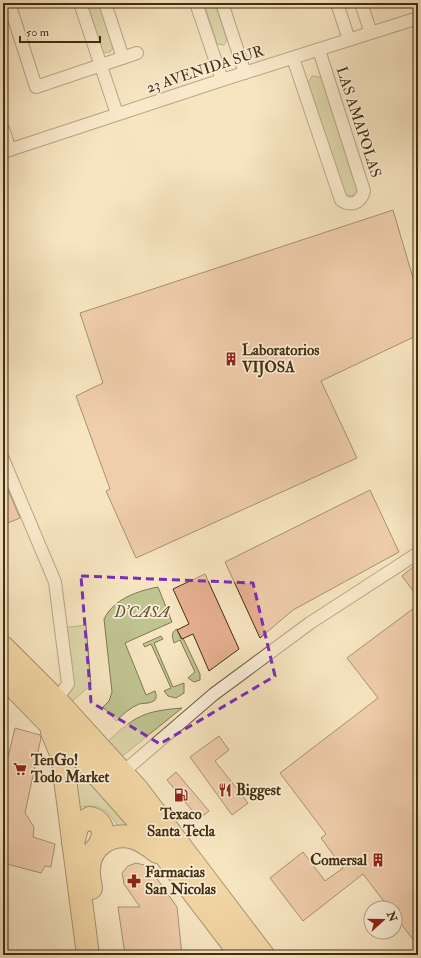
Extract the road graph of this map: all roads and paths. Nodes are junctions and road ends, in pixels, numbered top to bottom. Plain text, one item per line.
1 (9, 3) edge
2 (80, 3) edge
3 (105, 3) edge
4 (196, 3) edge
5 (222, 3) edge
6 (337, 3) edge
7 (361, 3) edge
8 (418, 18) edge
9 (371, 33) junction
10 (349, 40) junction
11 (319, 50) junction
12 (137, 53) dead end
13 (123, 58) junction
14 (292, 58) junction
15 (101, 65) junction
16 (245, 72) junction
17 (222, 80) junction
18 (117, 114) junction
19 (3, 129) edge
20 (6, 151) edge
21 (3, 459) edge
22 (418, 553) edge
23 (3, 647) edge
24 (3, 676) edge
25 (50, 709) junction
26 (122, 772) junction
27 (100, 843) junction
28 (73, 844) junction
29 (184, 879) junction
30 (88, 955) edge
31 (100, 955) edge
32 (241, 955) edge
33 (263, 955) edge

1 - 15 street
2 - 15 street
3 - 13 street
4 - 17 street
5 - 16 street
6 - 10 street
7 - 9 street
8 - 9 street, 23 AVENIDA SUR
9 - 10 street, 23 AVENIDA SUR
10 - 11 street, 23 AVENIDA SUR
11 - 14 street, 23 AVENIDA SUR
11 - 14 street, LAS AMAPOLAS
12 - 13 street
13 - 15 street
14 - 16 street, 23 AVENIDA SUR
15 - 18 street
16 - 17 street, 23 AVENIDA SUR
17 - 18 street, 23 AVENIDA SUR
18 - 20 street, 23 AVENIDA SUR
19 - 20 street
21 - 25 street
22 - 26 street
23 - 25 highway
24 - 25 highway
25 - 26 highway
25 - 28 highway
25 - 29 highway
26 - 33 highway
27 - 28 highway
27 - 29 highway
27 - 31 highway
28 - 30 highway
29 - 32 highway

